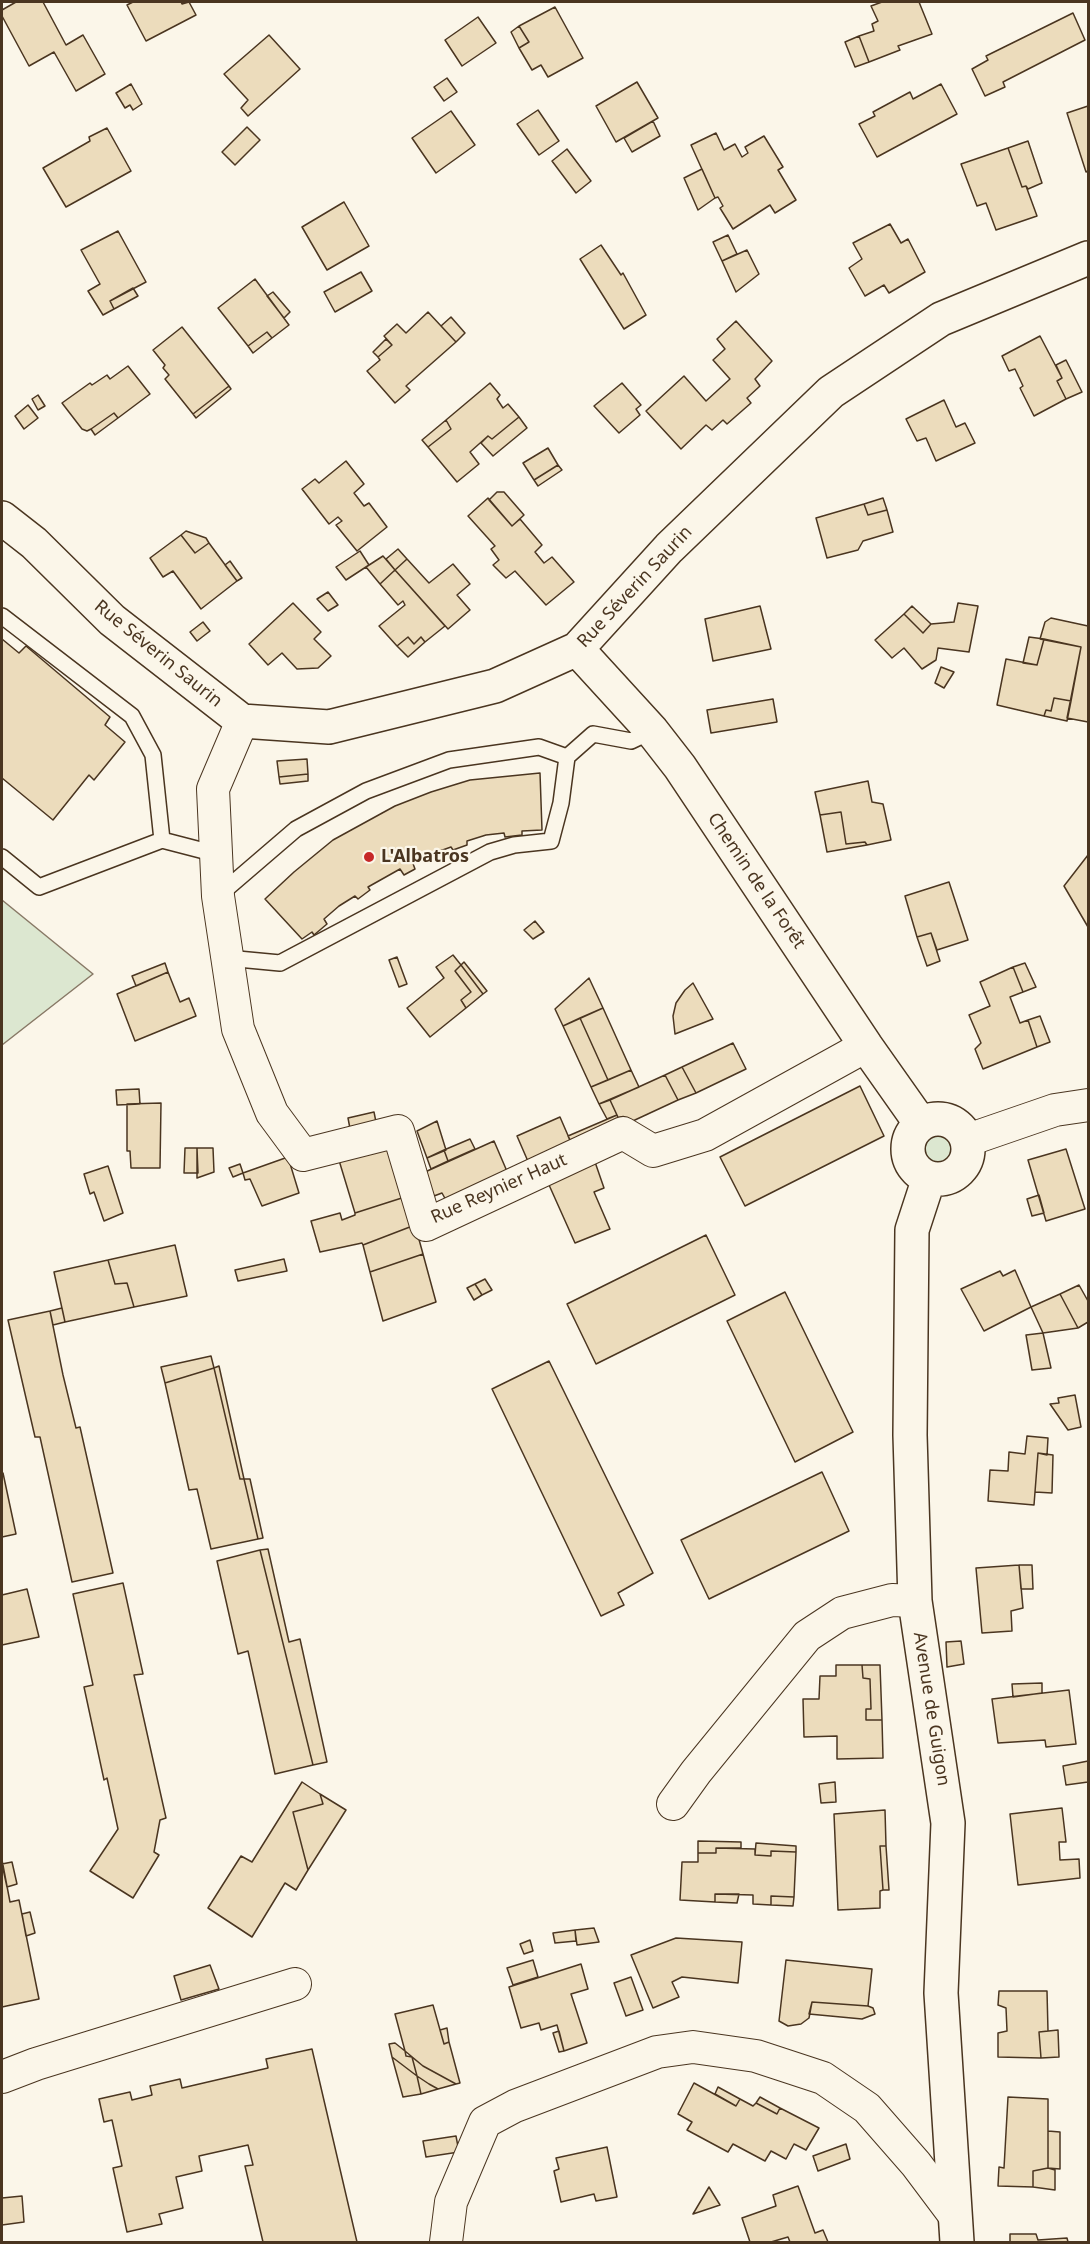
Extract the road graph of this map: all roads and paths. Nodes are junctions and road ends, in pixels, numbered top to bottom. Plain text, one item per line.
1 (1089, 258) edge
2 (2, 518) edge
3 (2, 616) edge
4 (577, 649) junction
5 (242, 721) junction
6 (652, 731) junction
7 (567, 757) junction
8 (162, 840) junction
9 (216, 854) junction
10 (2, 857) edge
11 (218, 896) junction
12 (227, 958) junction
13 (866, 1046) junction
14 (1089, 1105) edge
15 (921, 1124) junction
16 (968, 1140) junction
17 (929, 1178) junction
18 (915, 1601) junction
19 (673, 1804) dead end
20 (295, 1984) dead end
21 (2, 2077) edge
22 (956, 2229) edge
23 (446, 2242) edge

1 - 4 street, Rue Séverin Saurin
2 - 5 street, Rue Séverin Saurin
3 - 8 lane
4 - 5 street, Rue Séverin Saurin
4 - 6 street, Chemin de la Forêt
5 - 9 street, Rue Reynier Haut
6 - 7 lane
6 - 13 street, Chemin de la Forêt
7 - 11 lane
7 - 12 lane
8 - 9 lane
8 - 10 lane
9 - 11 street, Rue Reynier Haut
11 - 12 street, Rue Reynier Haut
12 - 13 street, Rue Reynier Haut
13 - 15 street, Chemin de la Forêt
14 - 16 street
15 - 16 street
15 - 17 street
16 - 17 street
17 - 18 street, Avenue de Guigon
18 - 19 street
18 - 22 street, Avenue de Guigon
20 - 21 street
22 - 23 street

